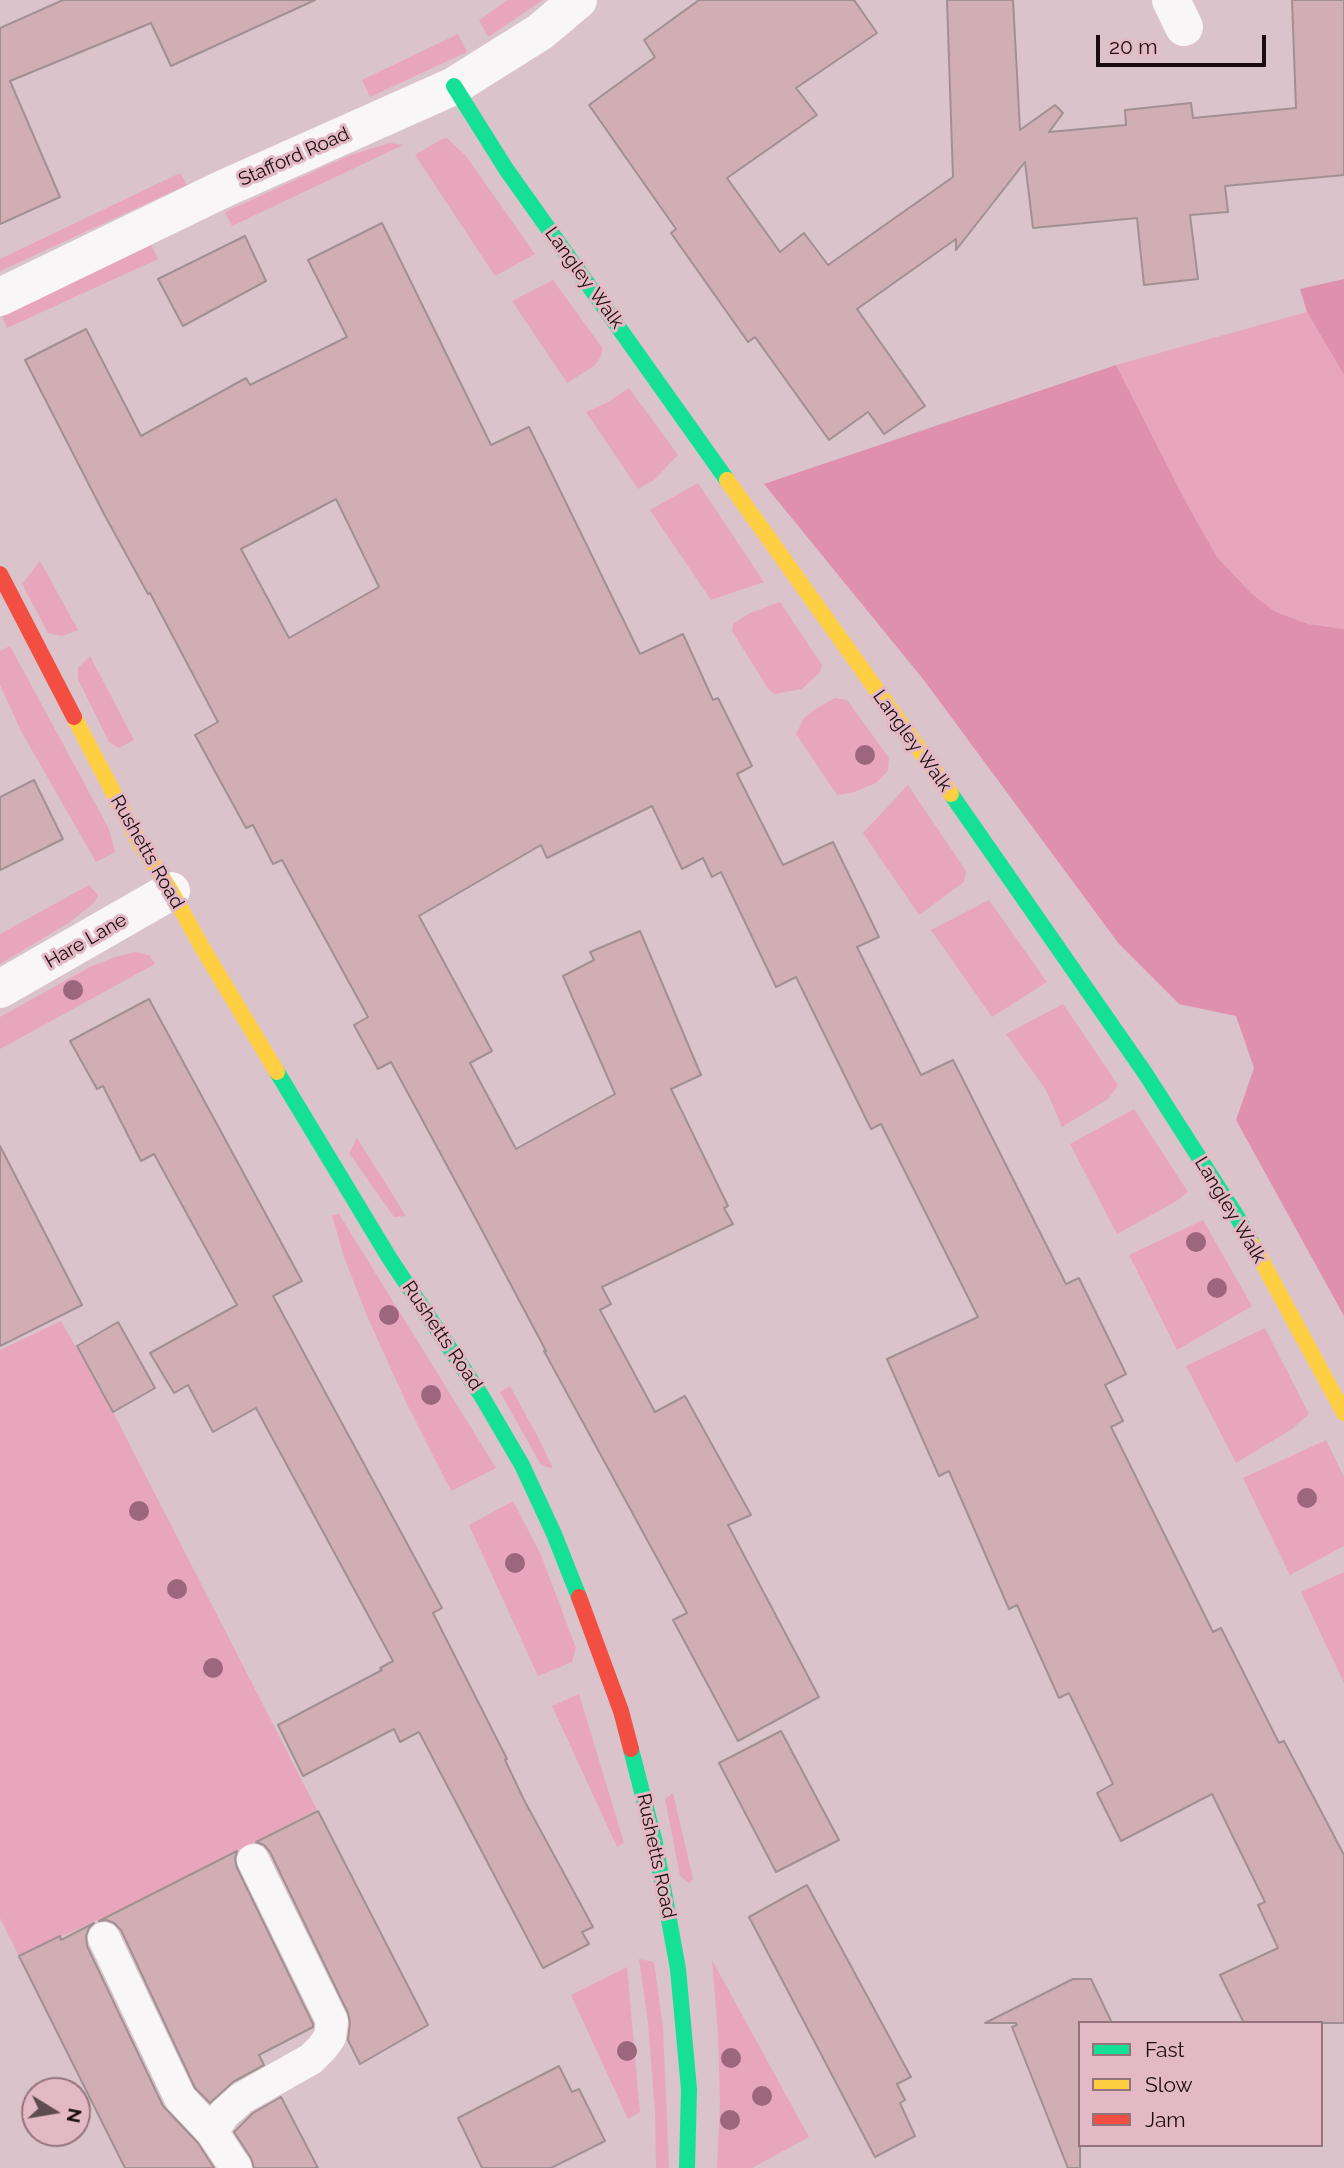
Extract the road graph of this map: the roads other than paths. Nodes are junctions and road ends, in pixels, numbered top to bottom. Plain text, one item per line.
1 (578, 0) edge
2 (454, 86) junction
3 (0, 297) edge
4 (0, 575) edge
5 (171, 891) junction
6 (0, 989) edge
7 (1344, 1413) edge
8 (253, 1860) dead end
9 (104, 1938) dead end
10 (212, 2132) junction
11 (236, 2168) edge
12 (687, 2168) edge

1 - 2 street, Stafford Road
2 - 3 street, Stafford Road
2 - 7 street, Langley Walk
4 - 5 street, Rushetts Road
5 - 6 street, Hare Lane
5 - 12 street, Rushetts Road
8 - 10 lane
9 - 10 lane
10 - 11 lane

